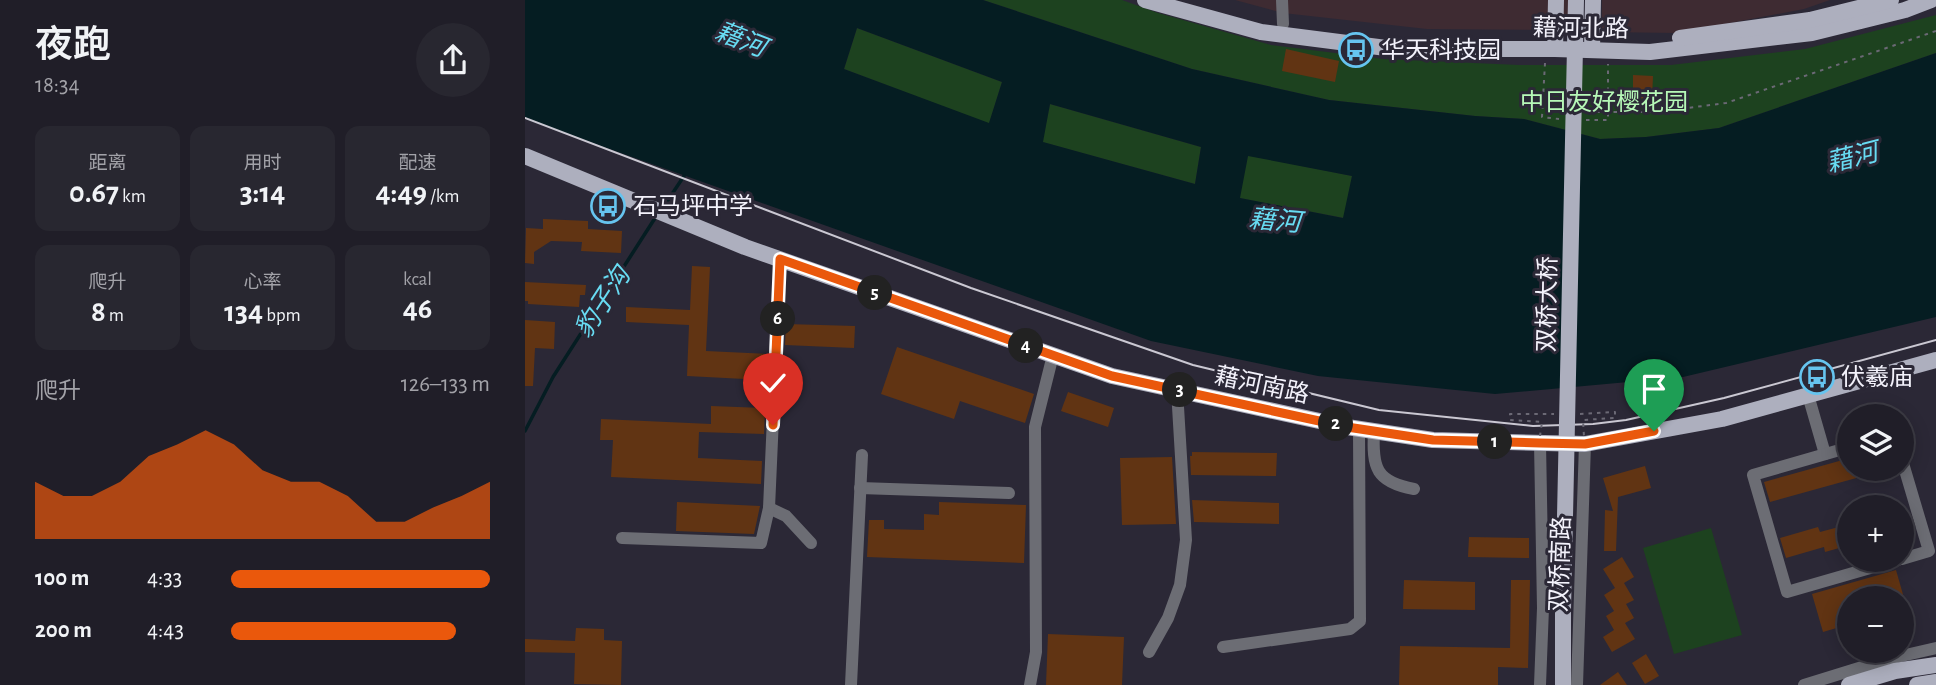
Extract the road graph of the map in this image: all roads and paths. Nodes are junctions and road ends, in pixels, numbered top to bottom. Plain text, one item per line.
1 (1145, 0) edge
2 (1184, 0) edge
3 (1282, 0) edge
4 (1556, 0) edge
5 (1576, 0) edge
6 (1593, 0) edge
7 (1891, 0) edge
8 (1931, 0) edge
9 (1283, 24) junction
10 (1936, 31) edge
11 (1555, 44) junction
12 (1592, 45) junction
13 (1608, 64) dead end
14 (1543, 65) dead end
15 (1579, 116) junction
16 (525, 156) edge
17 (780, 259) junction
18 (1053, 355) junction
19 (1936, 360) edge
20 (1177, 390) junction
21 (1808, 395) junction
22 (1568, 414) junction
23 (1366, 430) junction
24 (1540, 440) junction
25 (1585, 440) junction
26 (1837, 451) edge
27 (1825, 454) junction
28 (862, 455) dead end
29 (860, 488) junction
30 (1414, 489) dead end
31 (1009, 493) dead end
32 (1914, 500) edge
33 (769, 508) junction
34 (622, 538) dead end
35 (811, 543) dead end
36 (1914, 555) edge
37 (1855, 572) edge
38 (1223, 647) dead end
39 (1936, 648) edge
40 (1149, 652) dead end
41 (1936, 666) edge
42 (1936, 682) edge
43 (851, 685) edge
44 (1030, 685) edge
45 (1540, 685) edge
46 (1563, 685) edge
47 (1577, 685) edge
48 (1804, 685) edge
49 (1849, 685) edge
50 (1917, 685) edge

1 - 11 main road, 藉河北路
2 - 9 main road, 藉河北路
3 - 9 street
4 - 11 main road
5 - 15 main road, 双桥大桥, bridge
6 - 12 main road
7 - 12 main road, 藉河北路
8 - 12 main road, 藉河北路
9 - 11 main road, 藉河北路
10 - 15 path
11 - 12 main road, 藉河北路
13 - 15 path, bridge
14 - 15 path
15 - 22 main road, 双桥大桥, bridge
16 - 17 main road, 藉河南路
17 - 18 main road, 藉河南路
17 - 33 street
18 - 20 main road, 藉河南路
18 - 44 street
19 - 21 main road, 藉河南路
20 - 23 main road, 藉河南路
20 - 40 street
21 - 25 main road, 藉河南路
21 - 27 street
22 - 24 path, bridge
22 - 25 path, bridge
22 - 46 main road, 双桥大桥, bridge
23 - 24 main road, 藉河南路
23 - 30 street
23 - 38 street
24 - 25 main road, 藉河南路
24 - 45 street
25 - 47 street, 双桥南路
26 - 27 street
27 - 37 street
28 - 29 street
29 - 31 street
29 - 43 street
32 - 36 street
33 - 34 street
33 - 35 street
39 - 48 street
41 - 49 main road
42 - 50 main road

